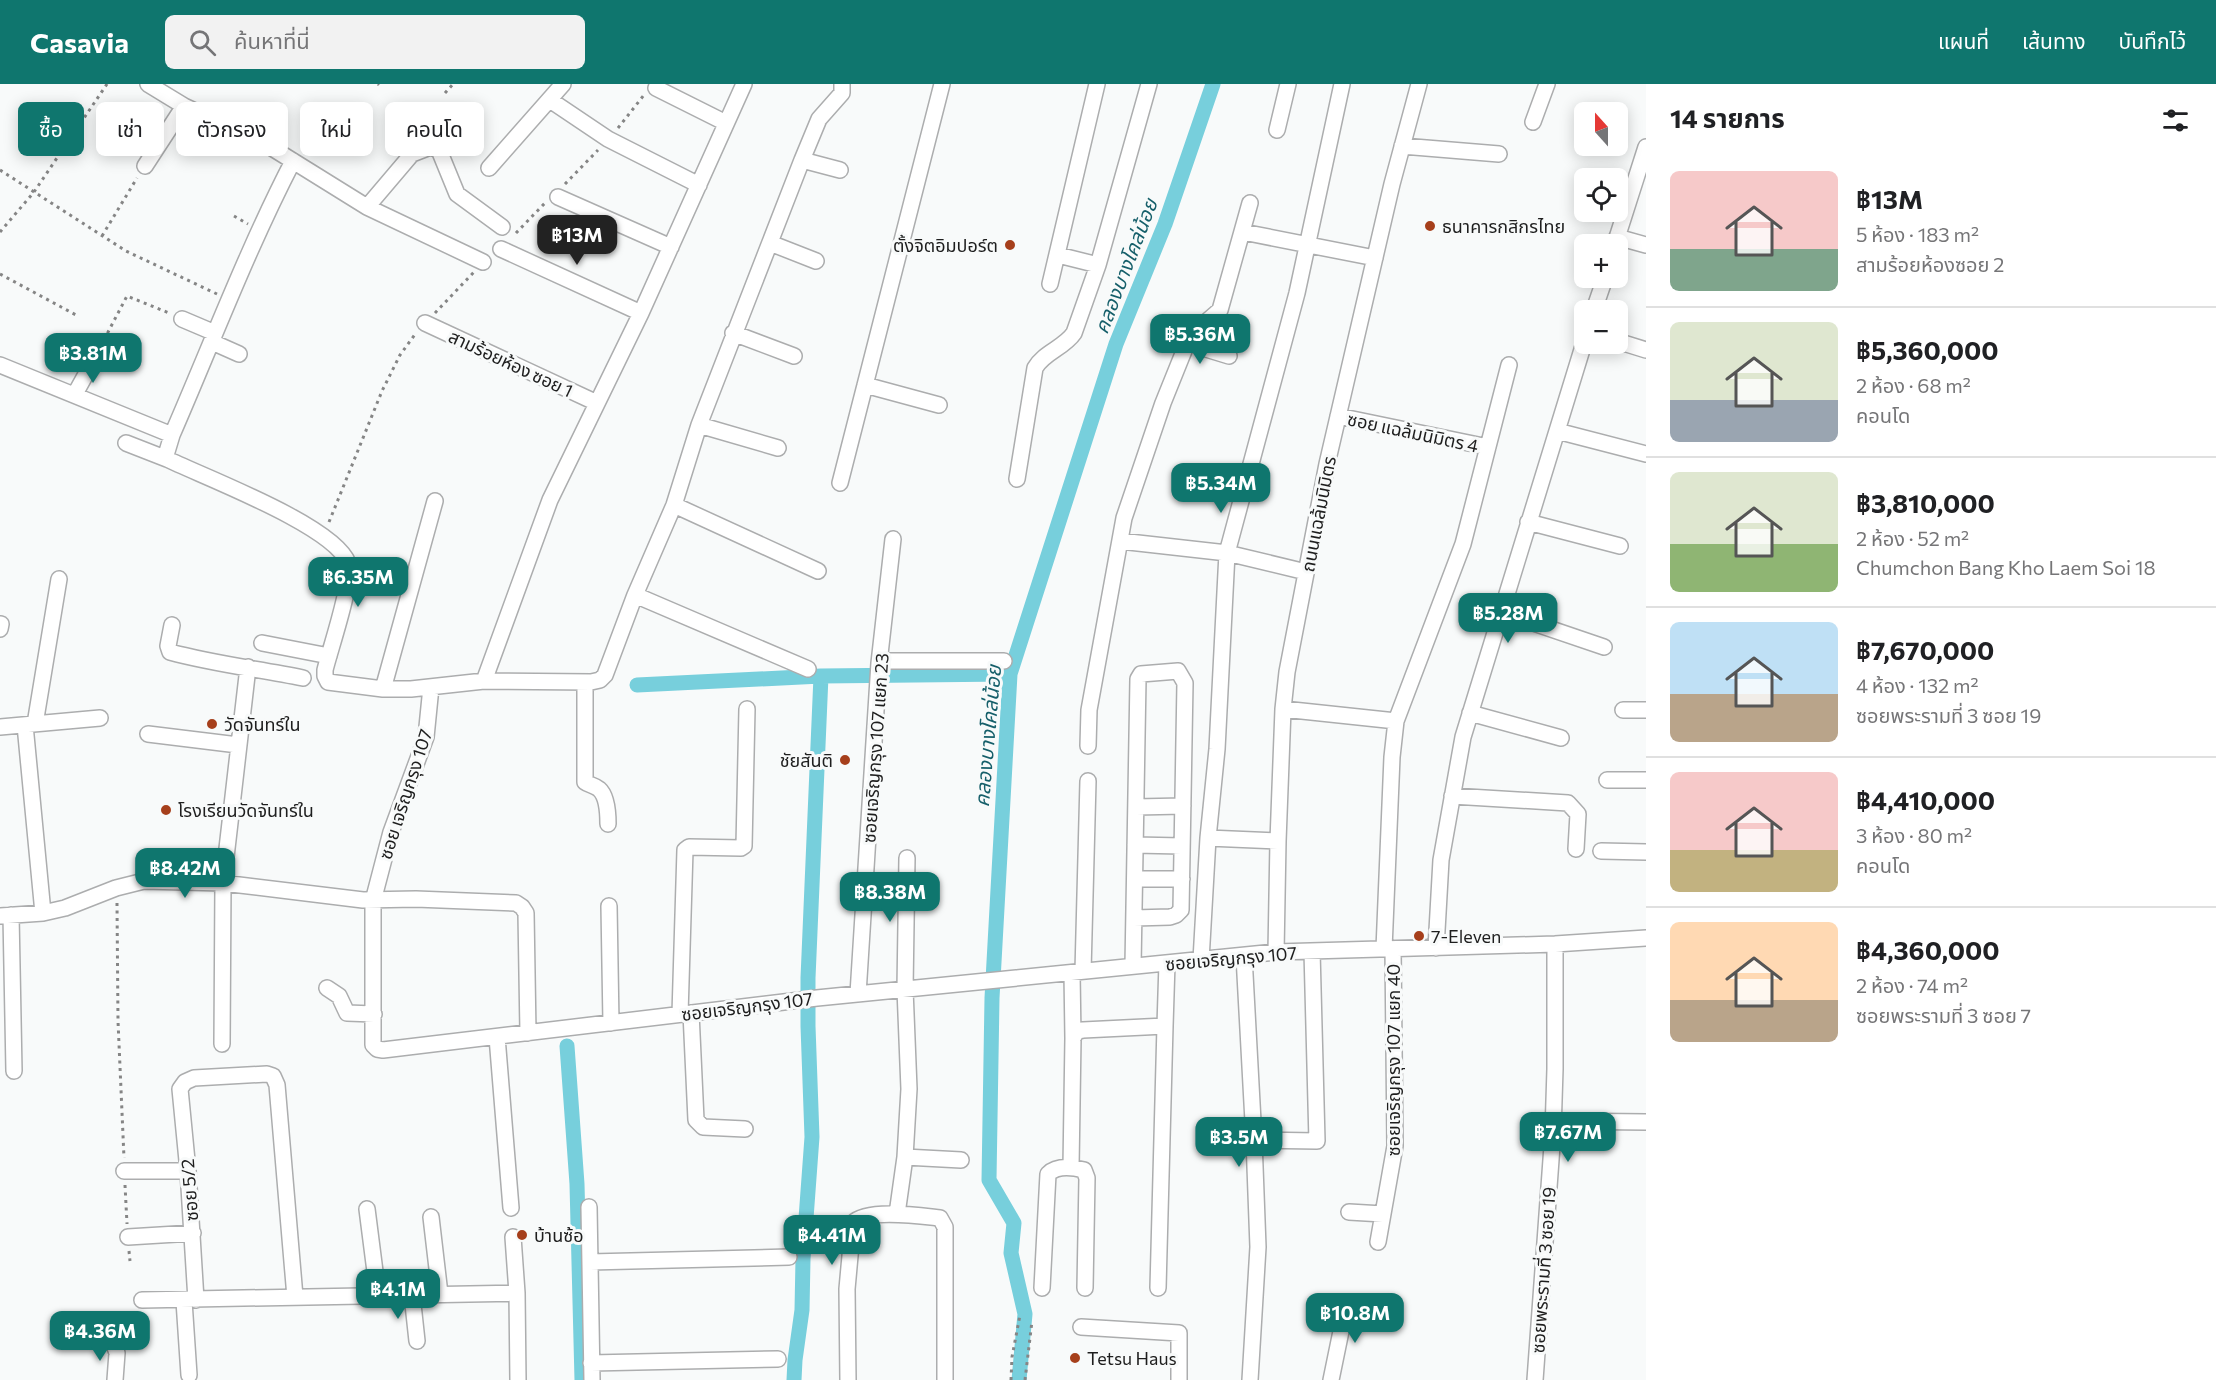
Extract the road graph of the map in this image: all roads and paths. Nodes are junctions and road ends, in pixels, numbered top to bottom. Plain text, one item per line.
1 (107, 84) edge
2 (148, 84) edge
3 (453, 84) edge
4 (563, 84) edge
5 (744, 84) edge
6 (842, 84) edge
7 (942, 84) edge
8 (1097, 84) edge
9 (1149, 84) edge
10 (1288, 84) edge
11 (1342, 84) edge
12 (1419, 84) edge
13 (1547, 84) edge
14 (651, 90) joint
15 (446, 93) dead end
16 (550, 100) junction
17 (179, 102) edge
18 (176, 118) edge
19 (1533, 122) dead end
20 (726, 123) junction
21 (1277, 130) dead end
22 (608, 139) junction
23 (1402, 146) junction
24 (1646, 147) edge
25 (1499, 154) dead end
26 (285, 156) edge
27 (802, 160) junction
28 (293, 161) junction
29 (145, 166) joint
30 (489, 168) dead end
31 (0, 170) edge
32 (840, 170) dead end
33 (699, 185) junction
34 (34, 192) junction
35 (557, 194) junction
36 (1250, 203) dead end
37 (367, 207) junction
38 (502, 227) dead end
39 (0, 232) edge
40 (1243, 232) junction
41 (1618, 234) edge
42 (102, 236) junction
43 (770, 243) junction
44 (1628, 243) edge
45 (1308, 244) junction
46 (1646, 245) edge
47 (671, 247) junction
48 (501, 249) joint
49 (1058, 255) junction
50 (1375, 258) junction
51 (816, 261) dead end
52 (483, 262) joint
53 (1098, 265) junction
54 (0, 274) edge
55 (1050, 284) dead end
56 (230, 300) junction
57 (641, 313) junction
58 (76, 315) dead end
59 (182, 319) joint
60 (425, 323) junction
61 (733, 333) junction
62 (1190, 336) junction
63 (214, 338) junction
64 (1628, 344) edge
65 (1646, 350) edge
66 (239, 354) dead end
67 (1581, 354) edge
68 (794, 356) dead end
69 (1229, 356) dead end
70 (0, 364) edge
71 (91, 365) joint
72 (1509, 365) dead end
73 (865, 385) junction
74 (75, 394) junction
75 (597, 404) junction
76 (939, 405) dead end
77 (1338, 416) junction
78 (699, 425) junction
79 (1557, 431) junction
80 (172, 435) junction
81 (126, 443) dead end
82 (1488, 447) junction
83 (778, 448) dead end
84 (1646, 454) edge
85 (167, 459) junction
86 (1017, 479) dead end
87 (840, 483) dead end
88 (435, 501) dead end
89 (674, 505) junction
90 (1528, 522) junction
91 (323, 535) junction
92 (893, 539) dead end
93 (1120, 541) junction
94 (1620, 546) dead end
95 (1227, 553) junction
96 (818, 571) dead end
97 (1306, 572) junction
98 (59, 579) dead end
99 (634, 595) junction
100 (1501, 612) junction
101 (171, 625) dead end
102 (262, 643) dead end
103 (1604, 647) dead end
104 (329, 656) junction
105 (1004, 661) dead end
106 (880, 662) junction
107 (248, 667) junction
108 (808, 669) dead end
109 (303, 678) dead end
110 (484, 681) junction
111 (585, 682) junction
112 (431, 687) junction
113 (383, 689) junction
114 (747, 709) dead end
115 (1283, 709) junction
116 (1623, 710) dead end
117 (1646, 710) edge
118 (1470, 713) junction
119 (100, 718) dead end
120 (1396, 721) junction
121 (30, 724) junction
122 (0, 727) edge
123 (148, 734) dead end
124 (1561, 738) dead end
125 (238, 745) junction
126 (1088, 746) dead end
127 (1607, 780) dead end
128 (1646, 780) edge
129 (1088, 781) dead end
130 (1452, 796) junction
131 (1183, 806) junction
132 (1136, 807) junction
133 (608, 824) dead end
134 (1208, 838) junction
135 (1278, 841) junction
136 (1135, 845) junction
137 (1182, 846) junction
138 (1576, 849) dead end
139 (1601, 850) dead end
140 (1646, 852) edge
141 (907, 858) dead end
142 (1135, 879) junction
143 (1182, 879) junction
144 (223, 883) junction
145 (116, 888) junction
146 (373, 901) junction
147 (609, 906) dead end
148 (43, 913) junction
149 (5, 915) edge
150 (1134, 918) junction
151 (1646, 938) edge
152 (1556, 944) junction
153 (1436, 948) junction
154 (1389, 949) junction
155 (1312, 951) junction
156 (1276, 952) junction
157 (1244, 956) junction
158 (1201, 960) junction
159 (1167, 963) junction
160 (1133, 966) junction
161 (1078, 972) junction
162 (327, 988) dead end
163 (905, 989) junction
164 (858, 994) junction
165 (374, 1014) junction
166 (686, 1014) junction
167 (610, 1023) junction
168 (1165, 1026) junction
169 (528, 1033) junction
170 (497, 1037) junction
171 (1072, 1038) junction
172 (222, 1044) dead end
173 (14, 1071) dead end
174 (1553, 1121) junction
175 (1646, 1122) edge
176 (745, 1129) dead end
177 (1254, 1140) junction
178 (904, 1157) junction
179 (961, 1160) dead end
180 (1071, 1167) junction
181 (124, 1171) junction
182 (188, 1171) junction
183 (589, 1207) dead end
184 (511, 1208) dead end
185 (367, 1209) dead end
186 (1349, 1212) dead end
187 (897, 1214) junction
188 (1383, 1214) junction
189 (431, 1217) dead end
190 (193, 1233) junction
191 (128, 1237) junction
192 (513, 1238) dead end
193 (1378, 1242) dead end
194 (789, 1257) dead end
195 (130, 1261) dead end
196 (590, 1262) junction
197 (1042, 1288) dead end
198 (1085, 1288) dead end
199 (1158, 1288) dead end
200 (517, 1293) junction
201 (441, 1294) junction
202 (378, 1295) junction
203 (412, 1295) junction
204 (295, 1297) junction
205 (142, 1300) dead end
206 (190, 1301) junction
207 (1347, 1302) dead end
208 (1020, 1315) dead end
209 (1032, 1321) dead end
210 (1082, 1328) dead end
211 (92, 1333) dead end
212 (417, 1341) dead end
213 (778, 1359) dead end
214 (591, 1363) junction
215 (189, 1375) dead end
216 (115, 1380) edge
217 (518, 1380) edge
218 (592, 1380) edge
219 (848, 1380) edge
220 (945, 1380) edge
221 (1011, 1380) edge
222 (1025, 1380) edge
223 (1179, 1380) edge
224 (1250, 1380) edge
225 (1331, 1380) edge
226 (1535, 1380) edge

1 - 34 path
2 - 17 street
3 - 15 path
4 - 16 street
5 - 20 street
6 - 27 street
7 - 73 street
8 - 49 street
9 - 53 street
10 - 21 street
11 - 45 street
12 - 23 street, ถนนแฉล้มนิมิตร
13 - 19 street
14 - 20 street
14 - 22 path
16 - 22 street
16 - 30 street
18 - 29 street
20 - 33 street
22 - 33 street
22 - 35 path
23 - 25 street
23 - 50 street, ถนนแฉล้มนิมิตร
24 - 41 street
26 - 28 street
27 - 32 street
27 - 43 street
28 - 37 street
28 - 56 street
29 - 42 path
31 - 34 path
33 - 47 street
34 - 39 path
34 - 42 path
35 - 47 street
35 - 48 path
36 - 40 street
37 - 38 street
37 - 52 street
40 - 45 street
40 - 62 street
42 - 56 path
43 - 51 street
43 - 61 street
44 - 46 street
45 - 50 street
45 - 95 street
47 - 57 street
48 - 57 street
49 - 53 street
49 - 55 street
50 - 77 street, ถนนแฉล้มนิมิตร
52 - 60 path
53 - 86 street
54 - 58 path
56 - 63 street
57 - 75 street
59 - 63 street
59 - 71 path
60 - 75 street, สามร้อยห้อง ซอย 1
60 - 91 path
61 - 68 street
61 - 78 street
62 - 69 street
62 - 93 street
63 - 66 street
63 - 80 street
64 - 65 street
67 - 79 street
70 - 74 street
71 - 74 street
72 - 82 street, ซอยเจริญกรุง 107 แยก 40
73 - 76 street
73 - 87 street
74 - 80 street
75 - 110 street
77 - 82 street, ซอย แฉล้มนิมิตร 4
77 - 97 street, ถนนแฉล้มนิมิตร
78 - 83 street
78 - 89 street
79 - 84 street
79 - 90 street
80 - 85 street
81 - 85 street
82 - 120 street, ซอยเจริญกรุง 107 แยก 40
85 - 91 street
88 - 113 street
89 - 96 street
89 - 99 street
90 - 94 street
90 - 100 street
91 - 104 street
92 - 106 street, ซอยเจริญกรุง 107 แยก 23
93 - 95 street
93 - 126 street
95 - 97 street
95 - 134 street
97 - 115 street, ถนนแฉล้มนิมิตร
98 - 121 street
99 - 108 street
99 - 111 street
100 - 103 street
100 - 118 street
101 - 107 street
102 - 104 street
104 - 113 street
105 - 106 street
106 - 164 street, ซอยเจริญกรุง 107 แยก 23
107 - 109 street
107 - 125 street
110 - 111 street
110 - 112 street
111 - 133 street
112 - 113 street
112 - 146 street, ซอย เจริญกรุง 107
114 - 166 street
115 - 120 street
115 - 135 street, ถนนแฉล้มนิมิตร
116 - 117 street
118 - 124 street
118 - 130 street
119 - 121 street
120 - 154 street, ซอยเจริญกรุง 107 แยก 40
121 - 122 street
121 - 148 street
123 - 125 street
125 - 144 street
127 - 128 street
129 - 161 street
130 - 138 street
130 - 153 street
131 - 132 street
131 - 132 street
131 - 137 street
132 - 136 street
134 - 135 street
134 - 158 street
135 - 156 street, ถนนแฉล้มนิมิตร
136 - 137 street
136 - 142 street
137 - 143 street
139 - 140 street
141 - 163 street
142 - 143 street
142 - 150 street
143 - 150 street
144 - 145 street
144 - 146 street
144 - 172 street
145 - 148 street
145 - 181 path
146 - 165 street, ซอยเจริญกรุง 107
146 - 169 street
147 - 167 street
148 - 149 street
149 - 173 street
150 - 160 street
151 - 152 street, ซอยเจริญกรุง 107
152 - 153 street, ซอยเจริญกรุง 107
152 - 174 street, ซอยพระรามที่ 3 ซอย 19
153 - 154 street, ซอยเจริญกรุง 107
154 - 155 street, ซอยเจริญกรุง 107
154 - 188 street, ซอยเจริญกรุง 107 แยก 40
155 - 156 street, ซอยเจริญกรุง 107
155 - 177 street
156 - 157 street, ซอยเจริญกรุง 107
157 - 158 street, ซอยเจริญกรุง 107
157 - 177 street
158 - 159 street, ซอยเจริญกรุง 107
159 - 160 street, ซอยเจริญกรุง 107
159 - 168 street
160 - 161 street, ซอยเจริญกรุง 107
161 - 163 street, ซอยเจริญกรุง 107
161 - 171 street
162 - 165 street
163 - 164 street, ซอยเจริญกรุง 107
163 - 178 street
164 - 166 street, ซอยเจริญกรุง 107
165 - 170 street, ซอยเจริญกรุง 107
166 - 167 street, ซอยเจริญกรุง 107
166 - 176 street
167 - 169 street, ซอยเจริญกรุง 107
168 - 171 street
168 - 199 street
169 - 170 street, ซอยเจริญกรุง 107
170 - 184 street
171 - 180 street
174 - 175 street
174 - 226 street, ซอยพระรามที่ 3 ซอย 19
177 - 224 street
178 - 179 street
178 - 187 street
180 - 197 street
180 - 198 street
181 - 182 street
181 - 191 path
182 - 190 street, ซอย 5/2
182 - 204 street, ซอย 5/2
183 - 196 street
185 - 202 street
186 - 188 street
187 - 219 street
187 - 220 street
188 - 193 street, ซอยเจริญกรุง 107 แยก 40
189 - 201 street
190 - 191 street
190 - 206 street, ซอย 5/2
191 - 195 path
192 - 200 street
194 - 196 street
196 - 214 street
200 - 201 street
200 - 217 street
201 - 203 street
202 - 203 street
202 - 204 street
203 - 212 street
204 - 206 street
205 - 206 street
206 - 215 street, ซอย 5/2
207 - 225 street
208 - 221 path
209 - 222 path
210 - 223 street
211 - 216 street
213 - 214 street
214 - 218 street

